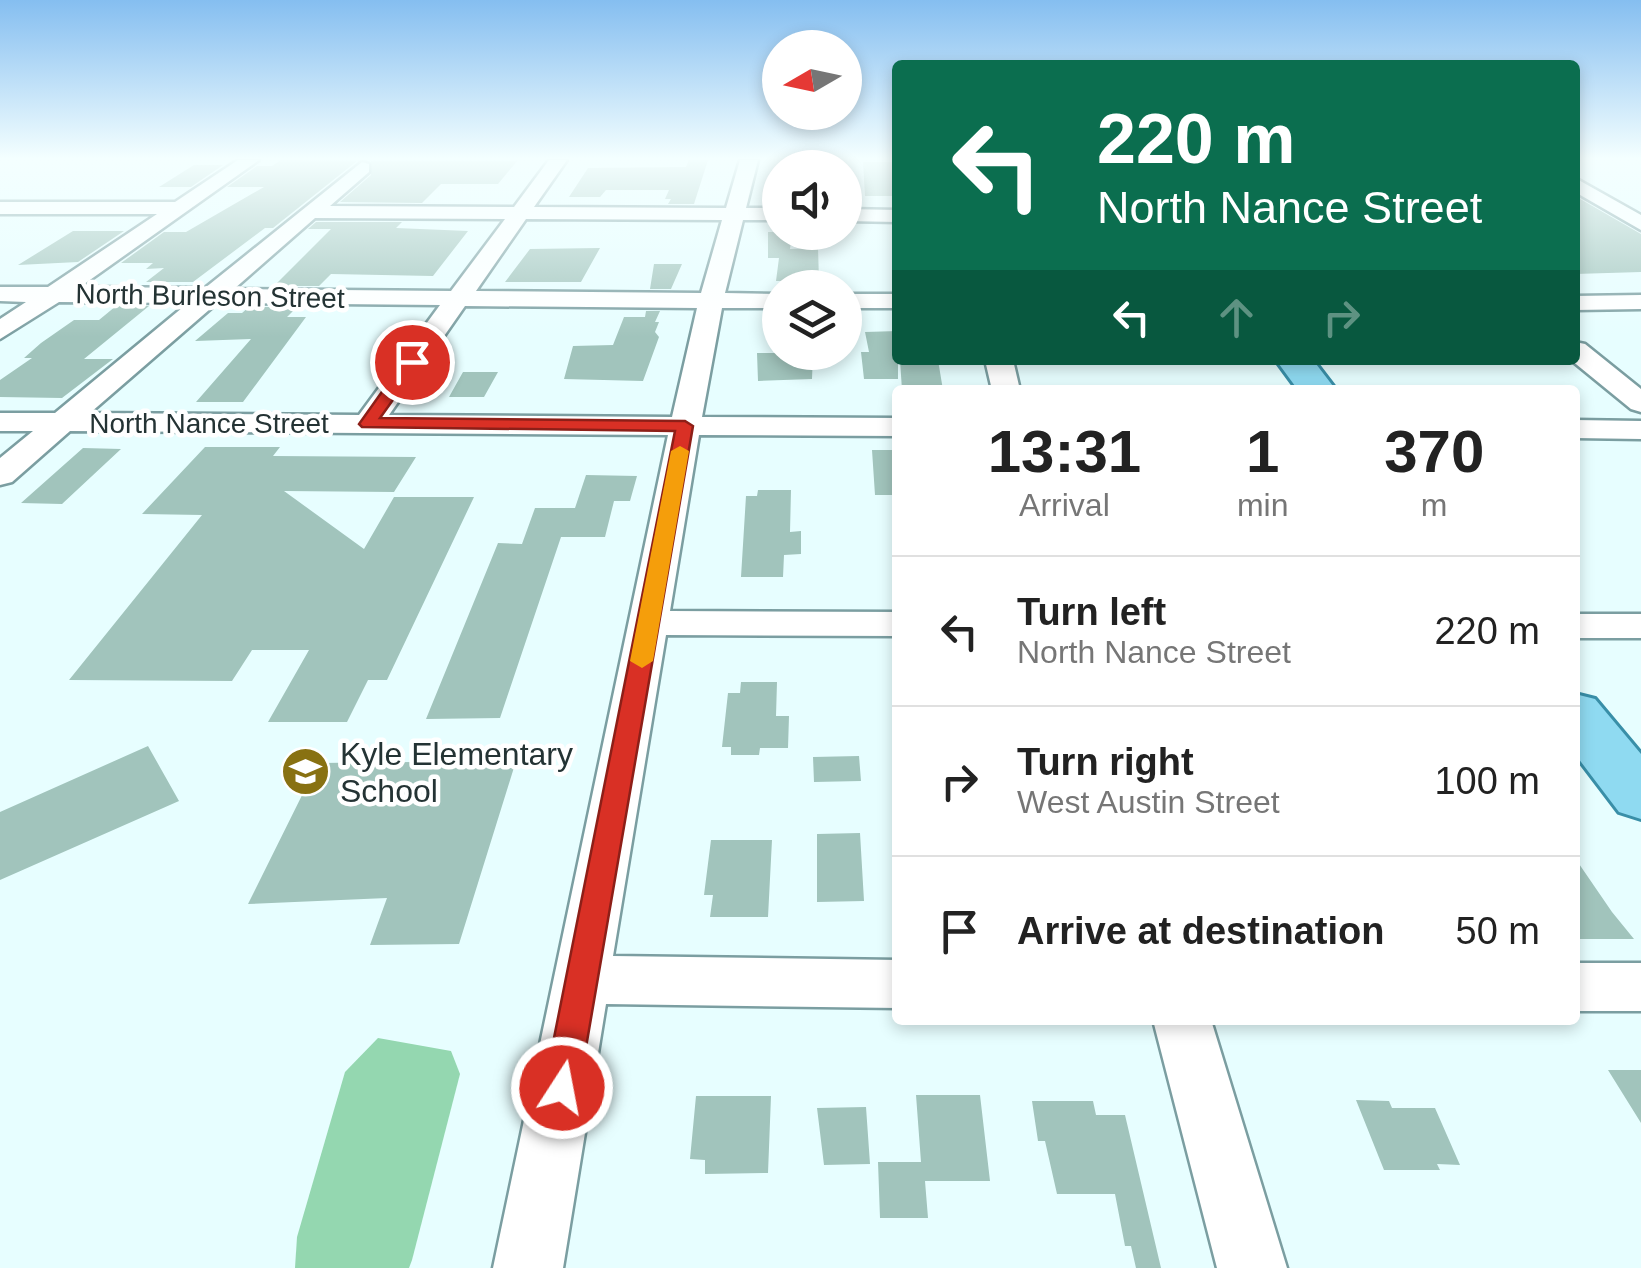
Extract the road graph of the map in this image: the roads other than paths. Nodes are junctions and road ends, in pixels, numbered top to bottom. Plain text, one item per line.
1 (160, 219) edge
2 (302, 219) edge
3 (513, 219) edge
4 (732, 219) edge
5 (0, 294) edge
6 (55, 294) junction
7 (214, 296) junction
8 (456, 299) junction
9 (712, 301) junction
10 (762, 301) edge
11 (862, 301) edge
12 (892, 302) edge
13 (1641, 302) edge
14 (1580, 303) edge
15 (0, 332) edge
16 (1580, 354) edge
17 (1298, 365) edge
18 (1313, 385) edge
19 (1641, 403) edge
20 (0, 422) edge
21 (62, 422) junction
22 (368, 424) junction
23 (685, 426) junction
24 (892, 427) edge
25 (1580, 429) edge
26 (1641, 430) edge
27 (0, 475) edge
28 (649, 623) junction
29 (892, 624) edge
30 (1580, 626) edge
31 (1641, 626) edge
32 (1580, 719) edge
33 (1641, 796) edge
34 (582, 980) junction
35 (892, 984) edge
36 (1580, 987) edge
37 (1641, 987) edge
38 (1183, 1025) edge
39 (528, 1268) edge
40 (1252, 1268) edge

1 - 6 street
2 - 7 street
3 - 8 street
4 - 9 street
5 - 6 street, North Burleson Street
6 - 7 street, North Burleson Street
6 - 15 street
7 - 8 street, North Burleson Street
7 - 21 street
8 - 9 street, North Burleson Street
8 - 22 street
9 - 10 street, North Burleson Street
9 - 23 street
11 - 12 street
13 - 14 street
16 - 19 street
17 - 18 main road
20 - 21 street, North Nance Street
21 - 22 street, North Nance Street
21 - 27 street
22 - 23 street, North Nance Street
23 - 24 street, North Nance Street
23 - 28 street
25 - 26 street
28 - 29 street
28 - 34 street
30 - 31 street
32 - 33 main road
34 - 35 street
34 - 39 street
36 - 37 street
38 - 40 street

